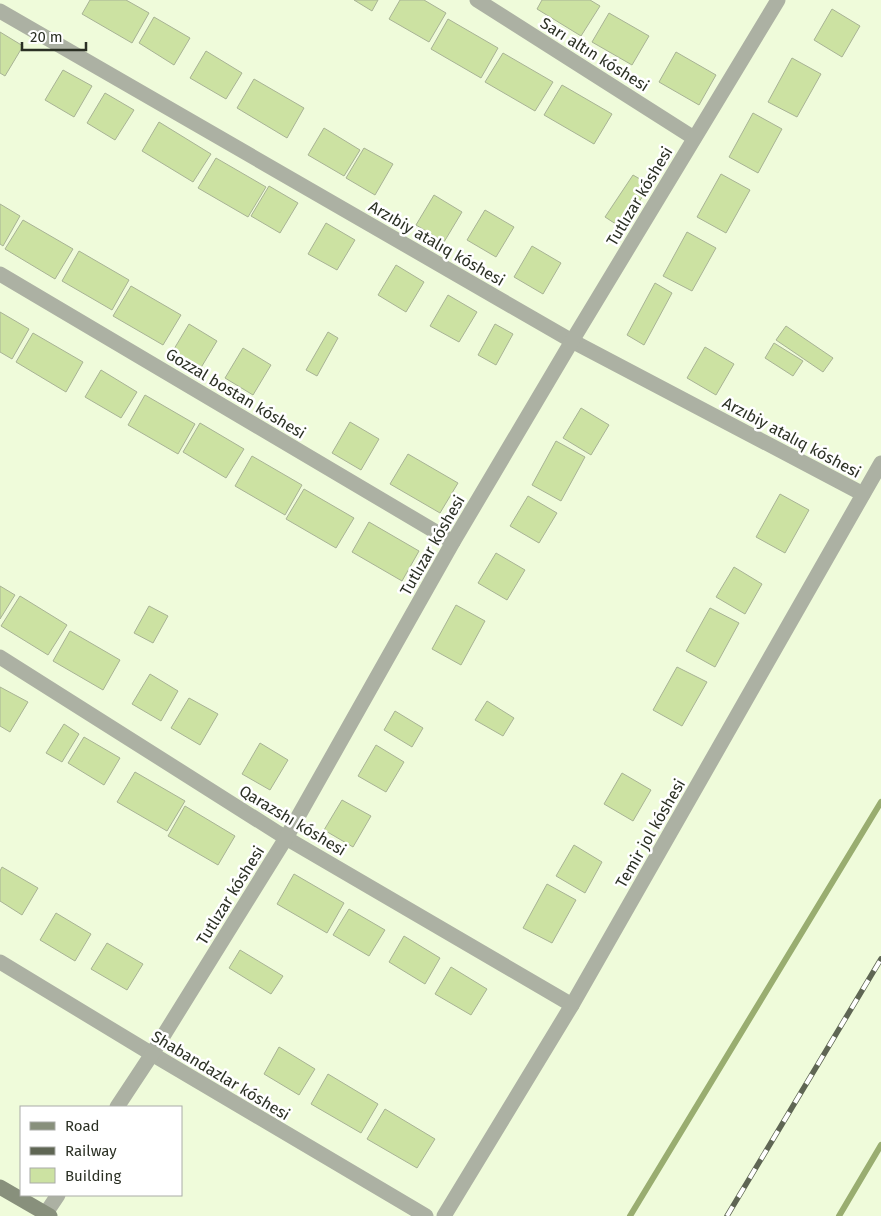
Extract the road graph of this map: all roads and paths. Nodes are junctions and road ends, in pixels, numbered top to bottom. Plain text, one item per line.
1 (477, 0) edge
2 (778, 0) edge
3 (0, 12) edge
4 (694, 138) junction
5 (0, 274) edge
6 (572, 341) junction
7 (881, 463) edge
8 (863, 494) junction
9 (453, 542) junction
10 (0, 657) edge
11 (286, 838) junction
12 (0, 962) edge
13 (572, 1005) junction
14 (152, 1054) junction
15 (117, 1106) edge
16 (0, 1187) edge
17 (58, 1196) edge
18 (48, 1215) edge
19 (426, 1216) edge
20 (444, 1216) edge

1 - 4 street, Sarı altın kóshesi
2 - 4 street, Tutlızar kóshesi
3 - 6 street, Arzıbiy atalıq kóshesi
4 - 6 street, Tutlızar kóshesi
5 - 9 street, Gozzal bostan kóshesi
6 - 8 street, Arzıbiy atalıq kóshesi
6 - 9 street, Tutlızar kóshesi
7 - 8 street, Temir jol kóshesi
8 - 13 street, Temir jol kóshesi
9 - 11 street, Tutlızar kóshesi
10 - 11 street, Qarazshı kóshesi
11 - 13 street, Qarazshı kóshesi
11 - 14 street, Tutlızar kóshesi
12 - 14 street, Shabandazlar kóshesi
13 - 20 street, Temir jol kóshesi
14 - 15 street, Tutlızar kóshesi
14 - 19 street, Shabandazlar kóshesi
16 - 18 street
17 - 18 street

